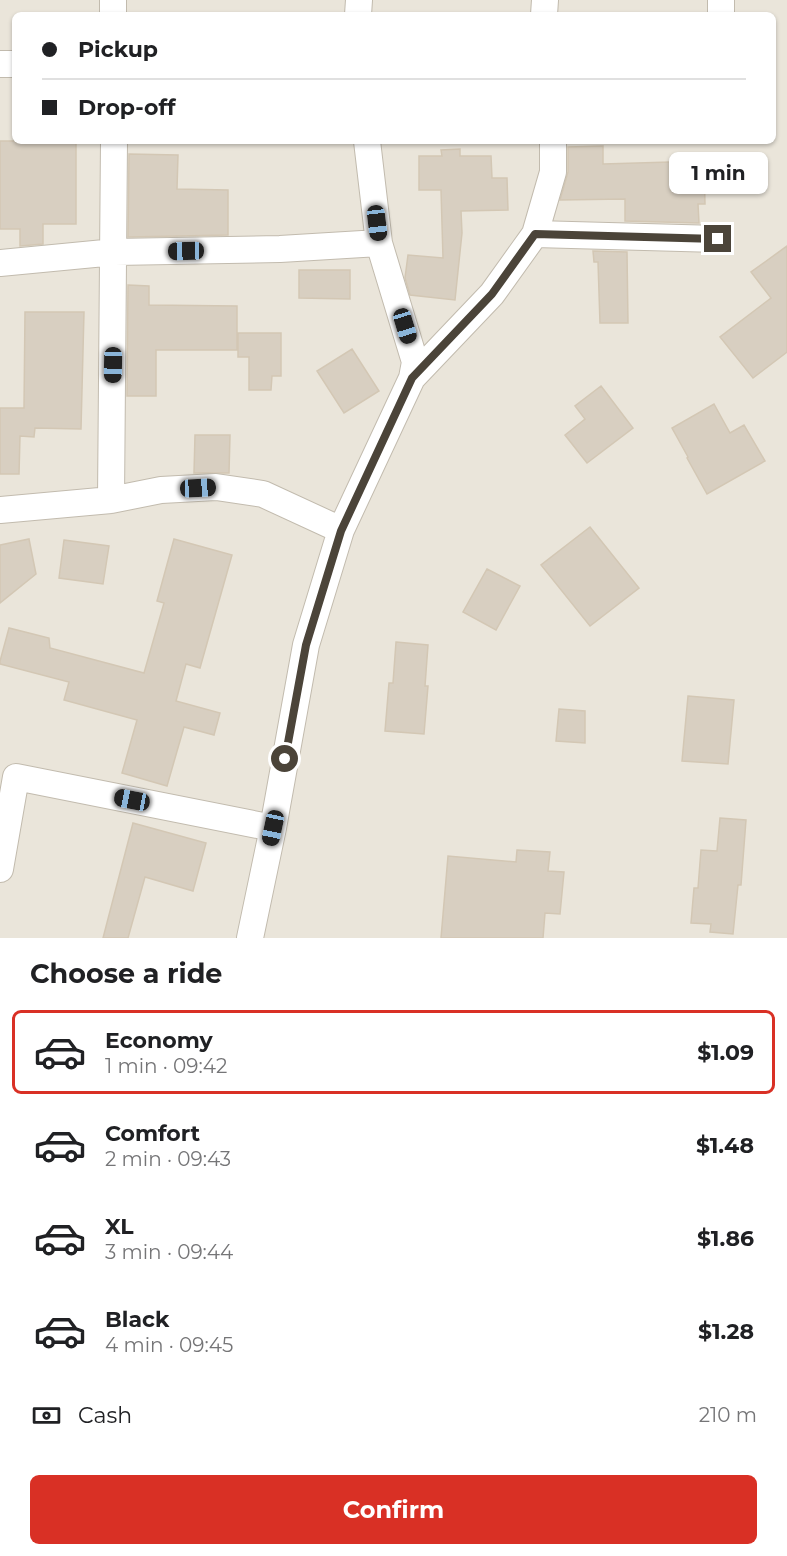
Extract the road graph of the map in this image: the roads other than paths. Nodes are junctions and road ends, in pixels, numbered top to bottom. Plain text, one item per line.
1 (114, 144) edge
2 (367, 144) edge
3 (553, 144) edge
4 (535, 234) junction
5 (718, 239) dead end
6 (380, 243) junction
7 (115, 252) junction
8 (0, 263) edge
9 (412, 378) junction
10 (111, 500) junction
11 (0, 510) edge
12 (341, 531) junction
13 (273, 828) junction
14 (0, 869) edge
15 (250, 938) edge

1 - 7 street
2 - 6 street
3 - 4 street
4 - 5 street
4 - 9 street
6 - 7 street
6 - 9 street
7 - 8 street
7 - 10 street
9 - 12 street
10 - 11 street
10 - 12 street
12 - 13 street
13 - 14 street
13 - 15 street

